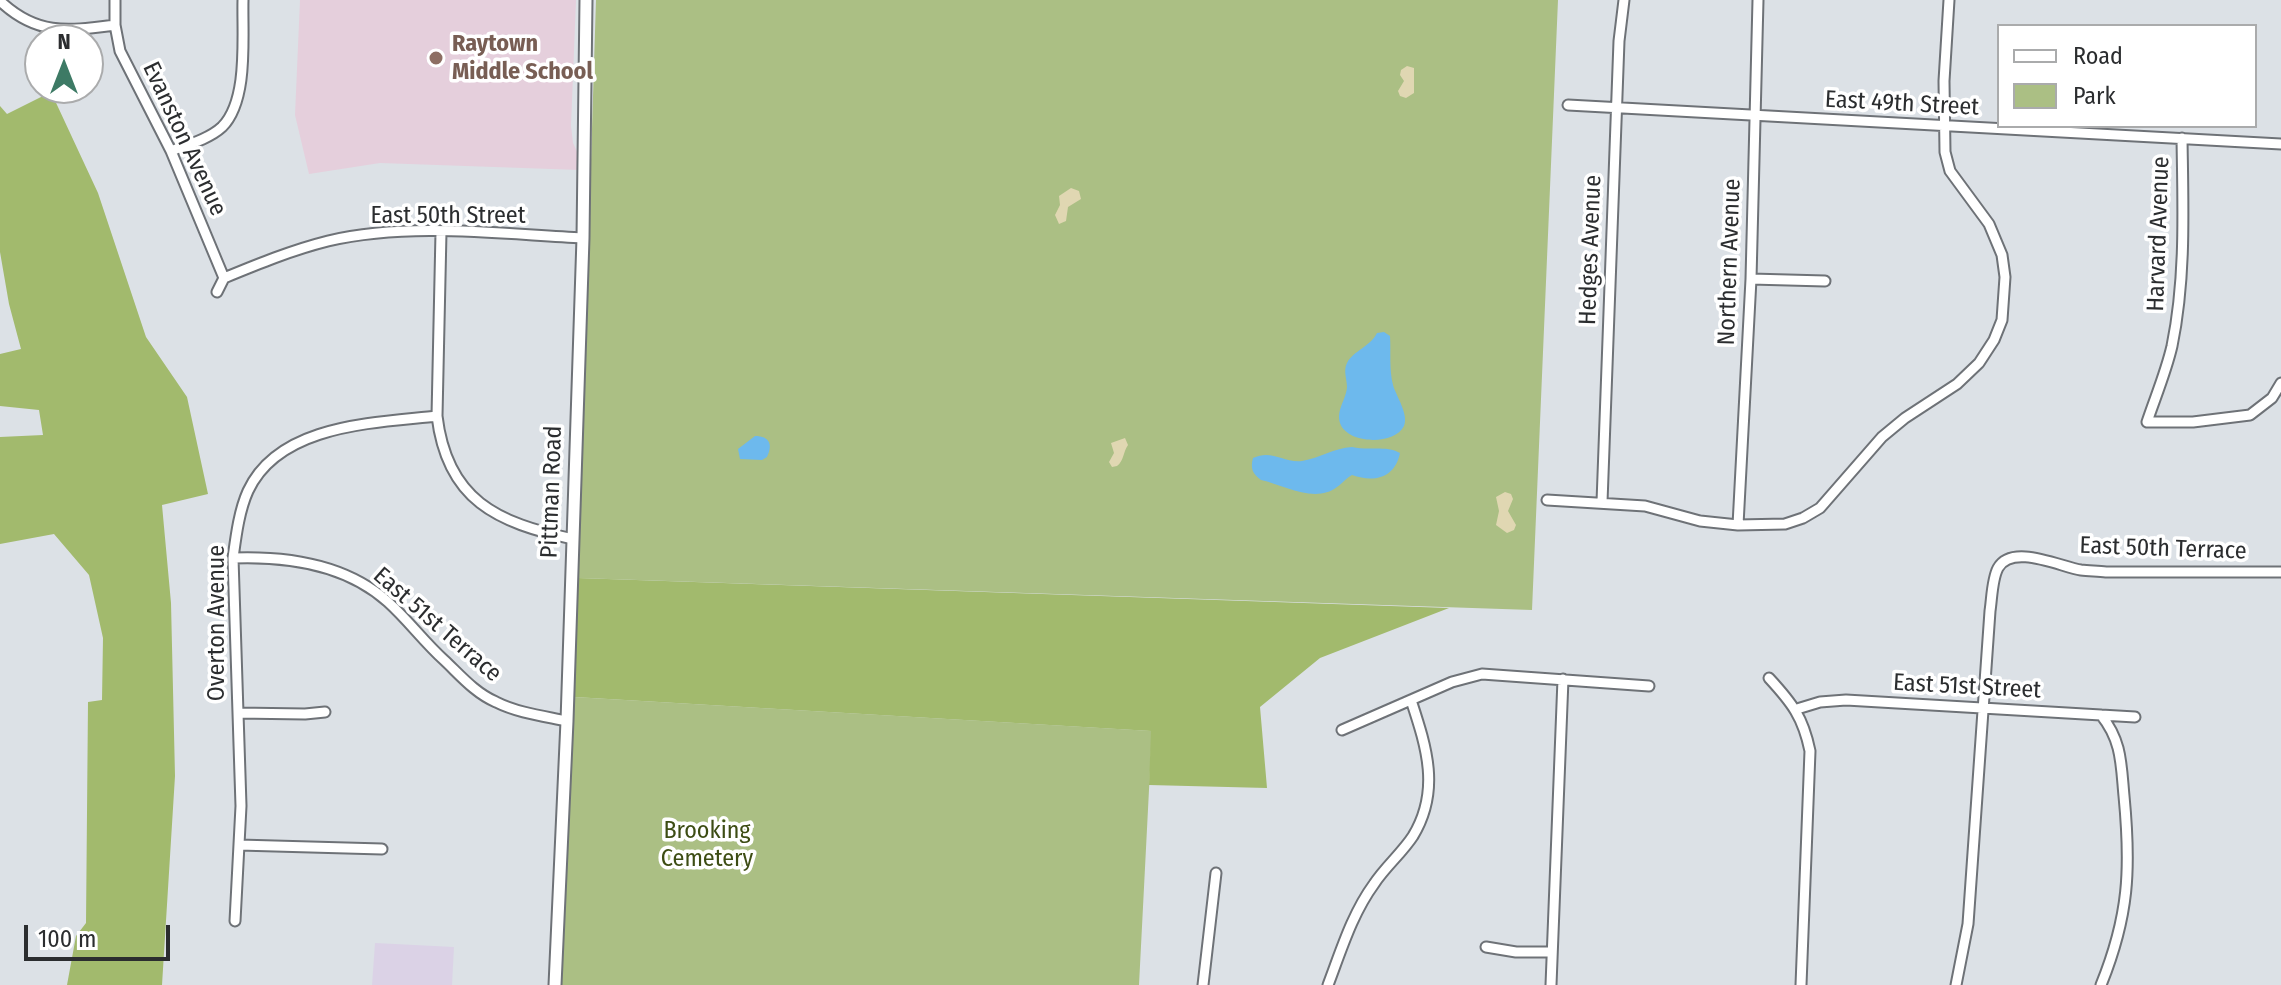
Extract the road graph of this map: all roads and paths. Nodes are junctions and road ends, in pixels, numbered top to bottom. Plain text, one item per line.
1 (115, 0) edge
2 (243, 0) edge
3 (586, 0) edge
4 (1624, 0) edge
5 (1758, 0) edge
6 (1949, 0) edge
7 (0, 1) edge
8 (115, 25) junction
9 (1568, 105) dead end
10 (1617, 108) junction
11 (1754, 116) junction
12 (1945, 126) junction
13 (2182, 138) junction
14 (2281, 144) edge
15 (171, 151) junction
16 (441, 232) junction
17 (583, 238) junction
18 (224, 278) junction
19 (1751, 279) junction
20 (1825, 281) dead end
21 (217, 292) dead end
22 (2281, 383) edge
23 (437, 416) junction
24 (1547, 500) dead end
25 (1602, 502) junction
26 (1738, 525) junction
27 (573, 539) junction
28 (233, 558) junction
29 (2281, 572) edge
30 (1769, 678) dead end
31 (1563, 679) junction
32 (1649, 686) dead end
33 (1411, 700) junction
34 (1985, 708) junction
35 (1797, 709) junction
36 (325, 712) dead end
37 (238, 713) junction
38 (2101, 715) junction
39 (2135, 717) dead end
40 (567, 721) junction
41 (1342, 730) dead end
42 (239, 845) junction
43 (382, 849) dead end
44 (1216, 873) dead end
45 (235, 921) dead end
46 (1486, 947) dead end
47 (1552, 952) junction
48 (555, 985) edge
49 (1203, 985) edge
50 (1328, 985) edge
51 (1551, 985) edge
52 (1801, 985) edge
53 (1956, 985) edge
54 (2101, 985) edge

1 - 8 street, Evanston Avenue
2 - 15 street
3 - 17 street, Pittman Road
4 - 10 street, Hedges Avenue
5 - 11 street, Northern Avenue
6 - 12 street
7 - 8 street
8 - 15 street, Evanston Avenue
9 - 10 street, East 49th Street
10 - 11 street, East 49th Street
10 - 25 street, Hedges Avenue
11 - 12 street, East 49th Street
11 - 19 street, Northern Avenue
12 - 13 street, East 49th Street
12 - 26 street
13 - 14 street, East 49th Street
13 - 22 street, Harvard Avenue
15 - 18 street, Evanston Avenue
16 - 17 street, East 50th Street
16 - 18 street, East 50th Street
16 - 23 street
17 - 27 street, Pittman Road
18 - 21 street
19 - 20 street
19 - 26 street, Northern Avenue
23 - 27 street
23 - 28 street, Overton Avenue
24 - 25 street
25 - 26 street
27 - 40 street, Pittman Road
28 - 37 street, Overton Avenue
28 - 40 street, East 51st Terrace
29 - 34 street, East 50th Terrace
30 - 35 street
31 - 32 street
31 - 33 street
31 - 47 street
33 - 41 street
33 - 50 street
34 - 35 street, East 51st Street
34 - 38 street, East 51st Street
34 - 53 street
35 - 52 street
36 - 37 street
37 - 42 street, Overton Avenue
38 - 39 street, East 51st Street
38 - 54 street
40 - 48 street, Pittman Road
42 - 43 street
42 - 45 street, Overton Avenue
44 - 49 street
46 - 47 street
47 - 51 street

